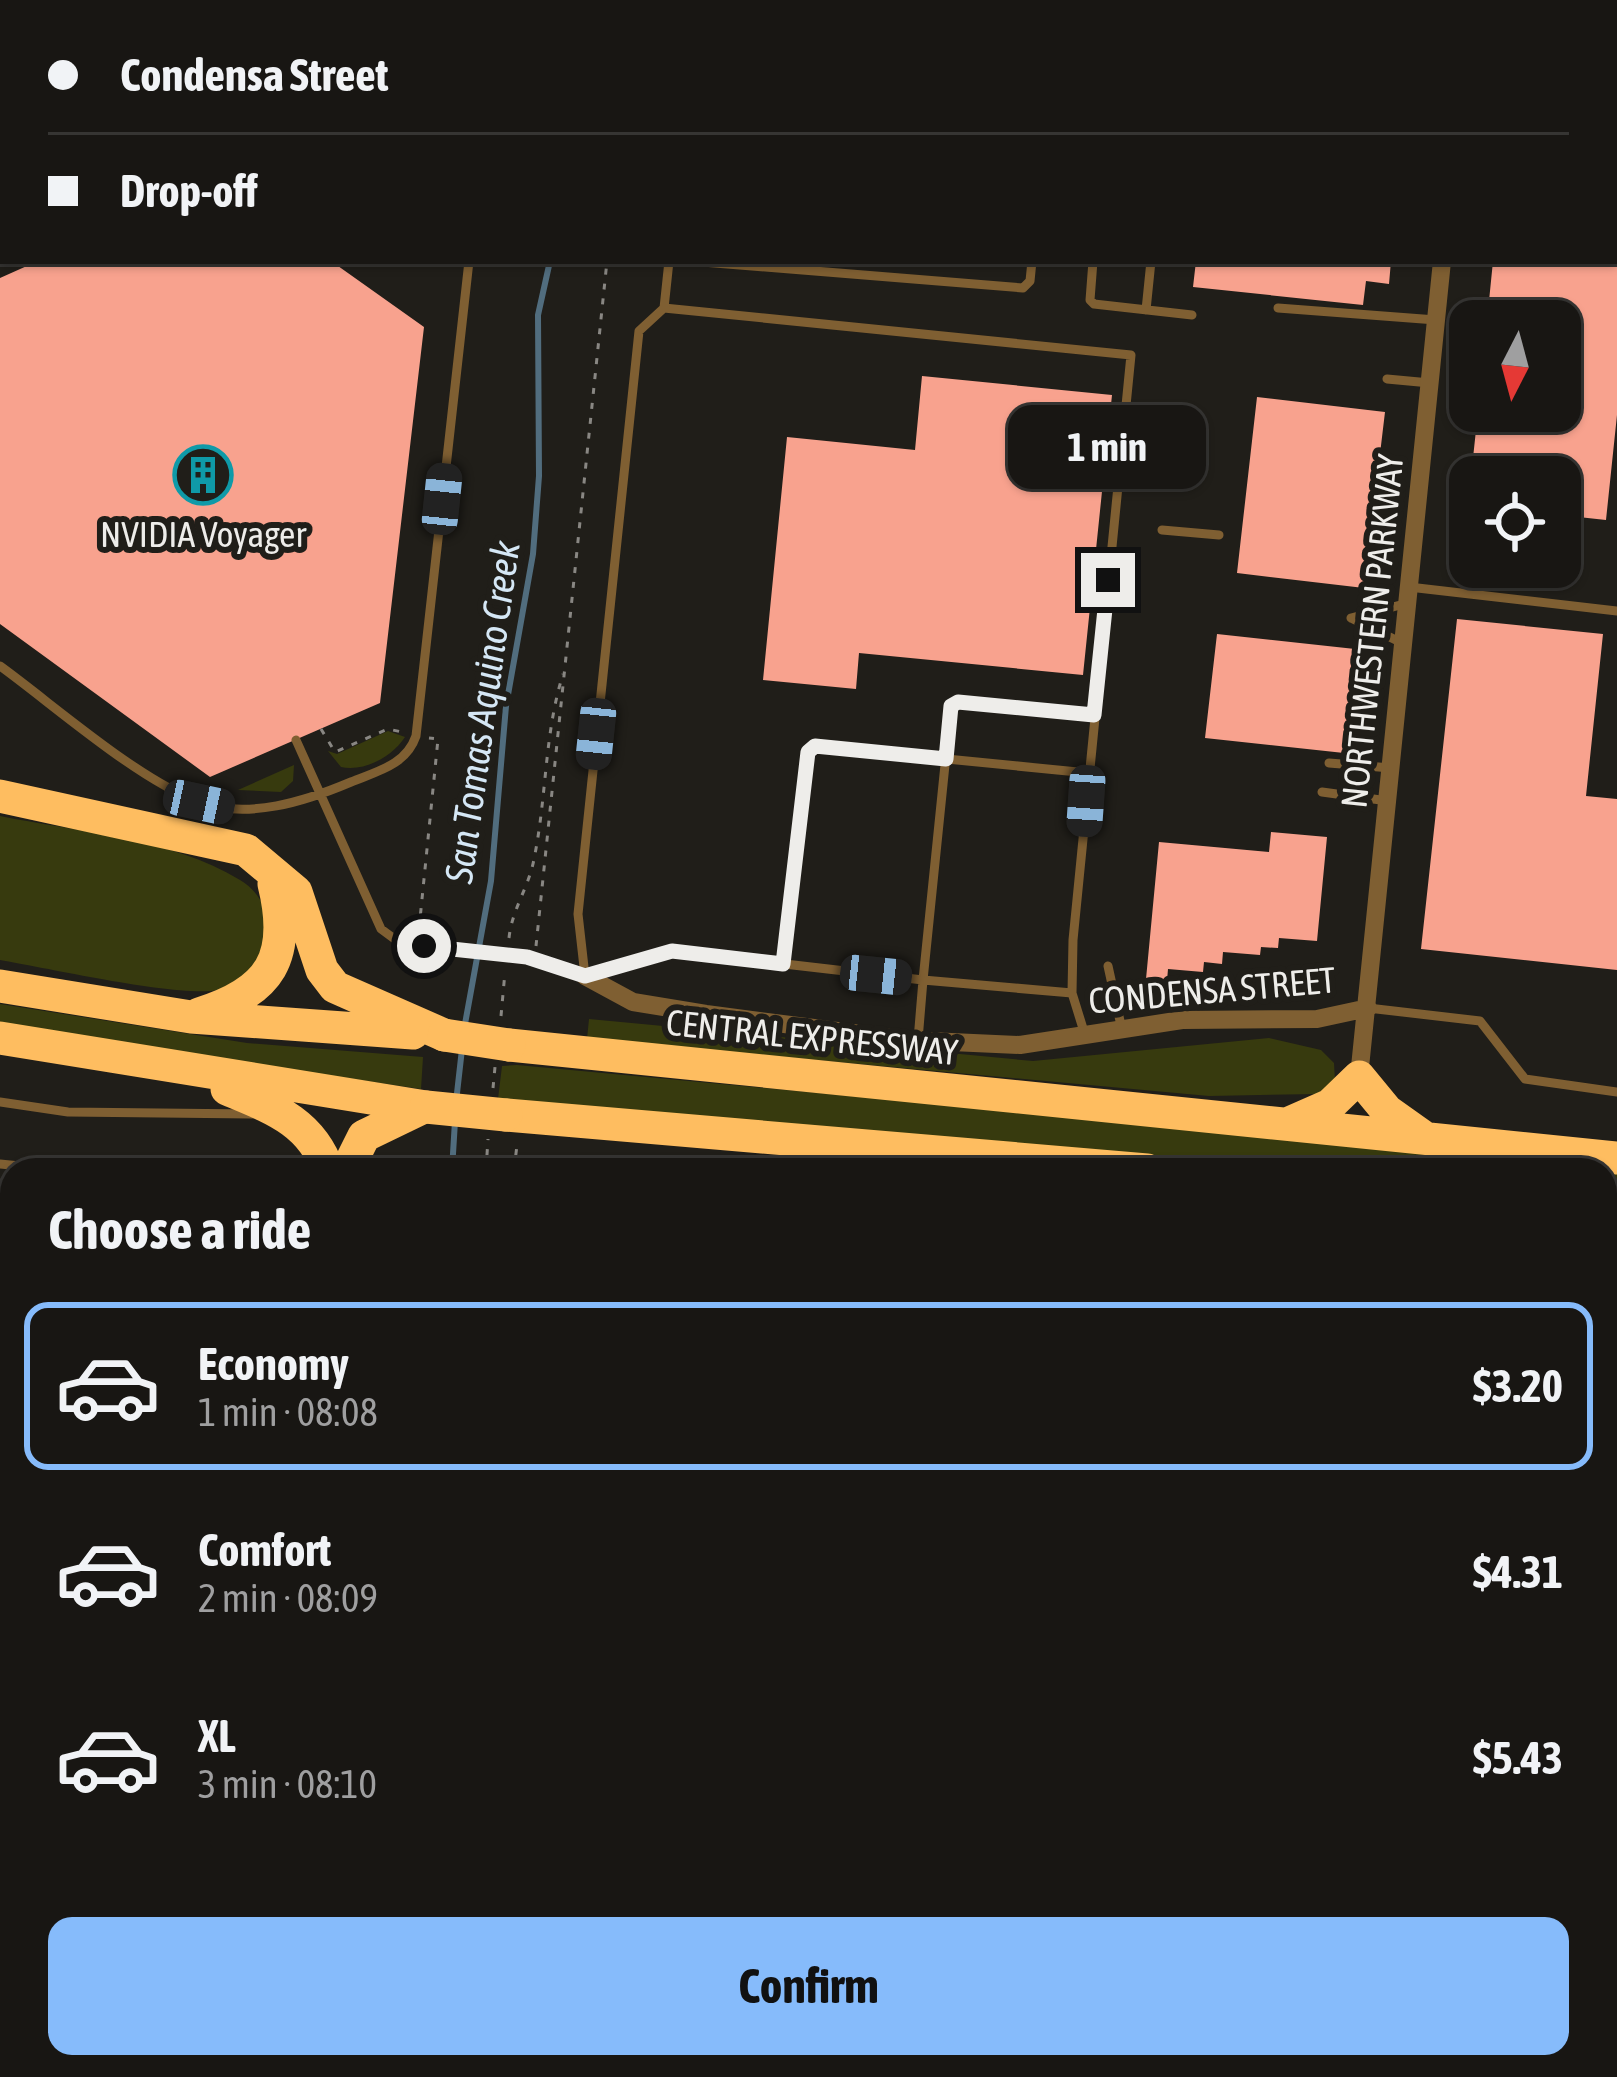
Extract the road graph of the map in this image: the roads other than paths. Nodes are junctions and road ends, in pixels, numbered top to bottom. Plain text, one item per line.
1 (469, 264) edge
2 (669, 264) edge
3 (727, 264) edge
4 (1032, 264) edge
5 (1094, 264) edge
6 (1151, 264) edge
7 (1442, 264) edge
8 (664, 308) junction
9 (1279, 308) dead end
10 (1146, 310) junction
11 (1192, 316) dead end
12 (1436, 320) junction
13 (1388, 380) dead end
14 (1430, 383) junction
15 (1162, 530) dead end
16 (1219, 535) dead end
17 (1409, 595) junction
18 (1617, 611) edge
19 (1404, 644) junction
20 (0, 666) edge
21 (1094, 715) junction
22 (296, 740) dead end
23 (946, 759) junction
24 (1329, 763) dead end
25 (1391, 768) junction
26 (1088, 773) junction
27 (1322, 792) dead end
28 (320, 795) junction
29 (0, 796) edge
30 (1388, 801) junction
31 (271, 870) junction
32 (783, 964) junction
33 (1108, 966) dead end
34 (585, 976) junction
35 (923, 980) junction
36 (0, 986) edge
37 (1072, 993) junction
38 (1368, 1008) junction
39 (191, 1017) junction
40 (1122, 1030) junction
41 (444, 1035) junction
42 (1085, 1035) junction
43 (0, 1038) edge
44 (918, 1040) junction
45 (187, 1072) junction
46 (1359, 1077) junction
47 (1617, 1092) edge
48 (0, 1102) edge
49 (426, 1106) junction
50 (282, 1114) junction
51 (1284, 1125) junction
52 (799, 1139) junction
53 (1426, 1139) junction
54 (323, 1158) edge
55 (353, 1158) edge
56 (818, 1158) edge
57 (1012, 1158) edge
58 (1617, 1158) edge

1 - 28 lane
2 - 8 lane
3 - 4 lane
5 - 10 lane
6 - 10 lane
7 - 12 street, NORTHWESTERN PARKWAY
8 - 21 lane
8 - 34 lane
9 - 12 lane
10 - 11 lane
12 - 14 street, NORTHWESTERN PARKWAY
13 - 14 lane
14 - 17 street, NORTHWESTERN PARKWAY
15 - 16 lane
17 - 18 lane
17 - 19 street, NORTHWESTERN PARKWAY
17 - 19 lane
19 - 25 street, NORTHWESTERN PARKWAY
20 - 28 lane
21 - 23 lane
21 - 26 lane
22 - 28 lane
23 - 26 lane
23 - 32 lane
23 - 35 lane
24 - 25 lane
25 - 30 street, NORTHWESTERN PARKWAY
26 - 37 lane
27 - 30 lane
28 - 34 lane, CONDENSA STREET, bridge
29 - 31 highway
30 - 38 street, NORTHWESTERN PARKWAY
31 - 39 highway
31 - 41 highway
32 - 34 lane
32 - 35 lane
33 - 40 lane
34 - 44 street, CONDENSA STREET
35 - 37 lane
35 - 44 lane
36 - 39 highway, CENTRAL EXPRESSWAY
37 - 42 lane
38 - 40 street, CONDENSA STREET
38 - 46 street, NORTHWESTERN PARKWAY
38 - 47 lane
39 - 41 highway, CENTRAL EXPRESSWAY
40 - 42 street, CONDENSA STREET
41 - 51 highway, CENTRAL EXPRESSWAY, bridge
42 - 44 street, CONDENSA STREET
43 - 45 highway
45 - 49 highway
45 - 50 highway
46 - 51 highway
46 - 53 highway
48 - 50 lane
49 - 52 highway, bridge
49 - 55 highway
50 - 54 highway
51 - 53 highway, CENTRAL EXPRESSWAY
52 - 56 highway
52 - 57 highway
53 - 58 highway, CENTRAL EXPRESSWAY

